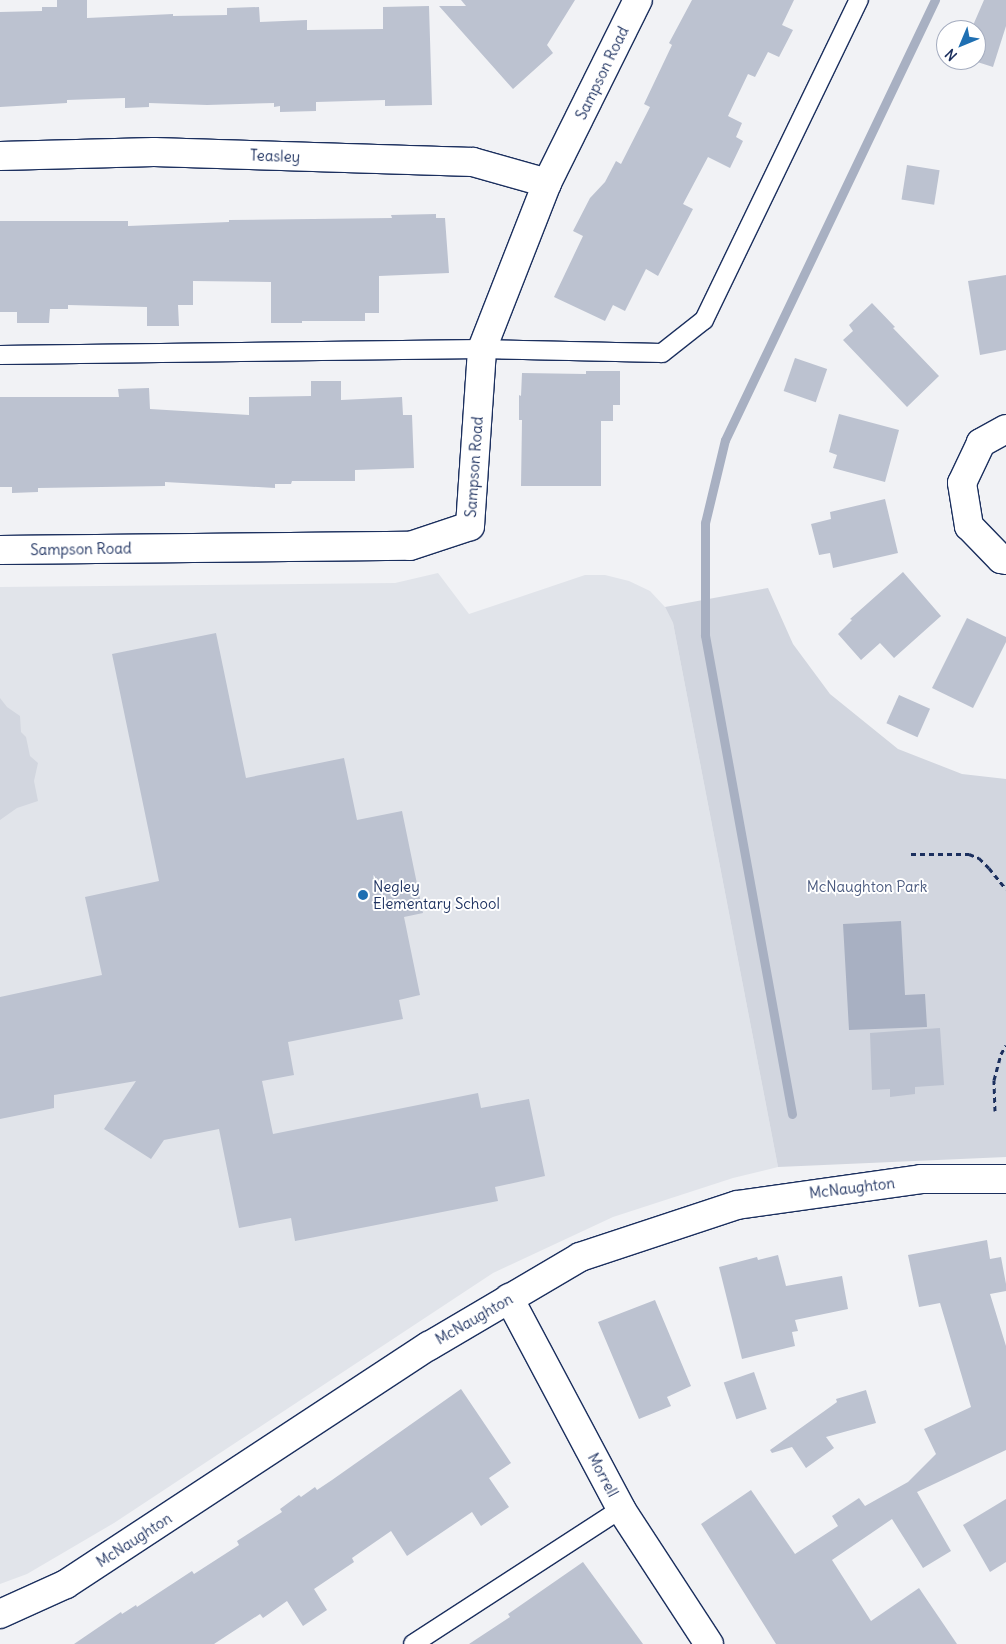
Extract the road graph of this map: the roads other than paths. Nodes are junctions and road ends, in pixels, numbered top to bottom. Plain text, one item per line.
1 (638, 0) edge
2 (859, 0) edge
3 (0, 156) edge
4 (547, 184) junction
5 (482, 350) junction
6 (0, 355) edge
7 (1006, 429) edge
8 (0, 550) edge
9 (1006, 560) edge
10 (1006, 1179) edge
11 (510, 1298) junction
12 (621, 1509) junction
13 (0, 1614) edge
14 (413, 1644) edge
15 (709, 1644) edge

1 - 4 street, Sampson Road
2 - 5 lane
3 - 4 street, Teasley
4 - 5 street, Sampson Road
5 - 6 lane
5 - 8 street, Sampson Road
7 - 9 street
10 - 11 street, McNaughton
11 - 12 street, Morrell
11 - 13 street, McNaughton
12 - 14 lane
12 - 15 street, Morrell

